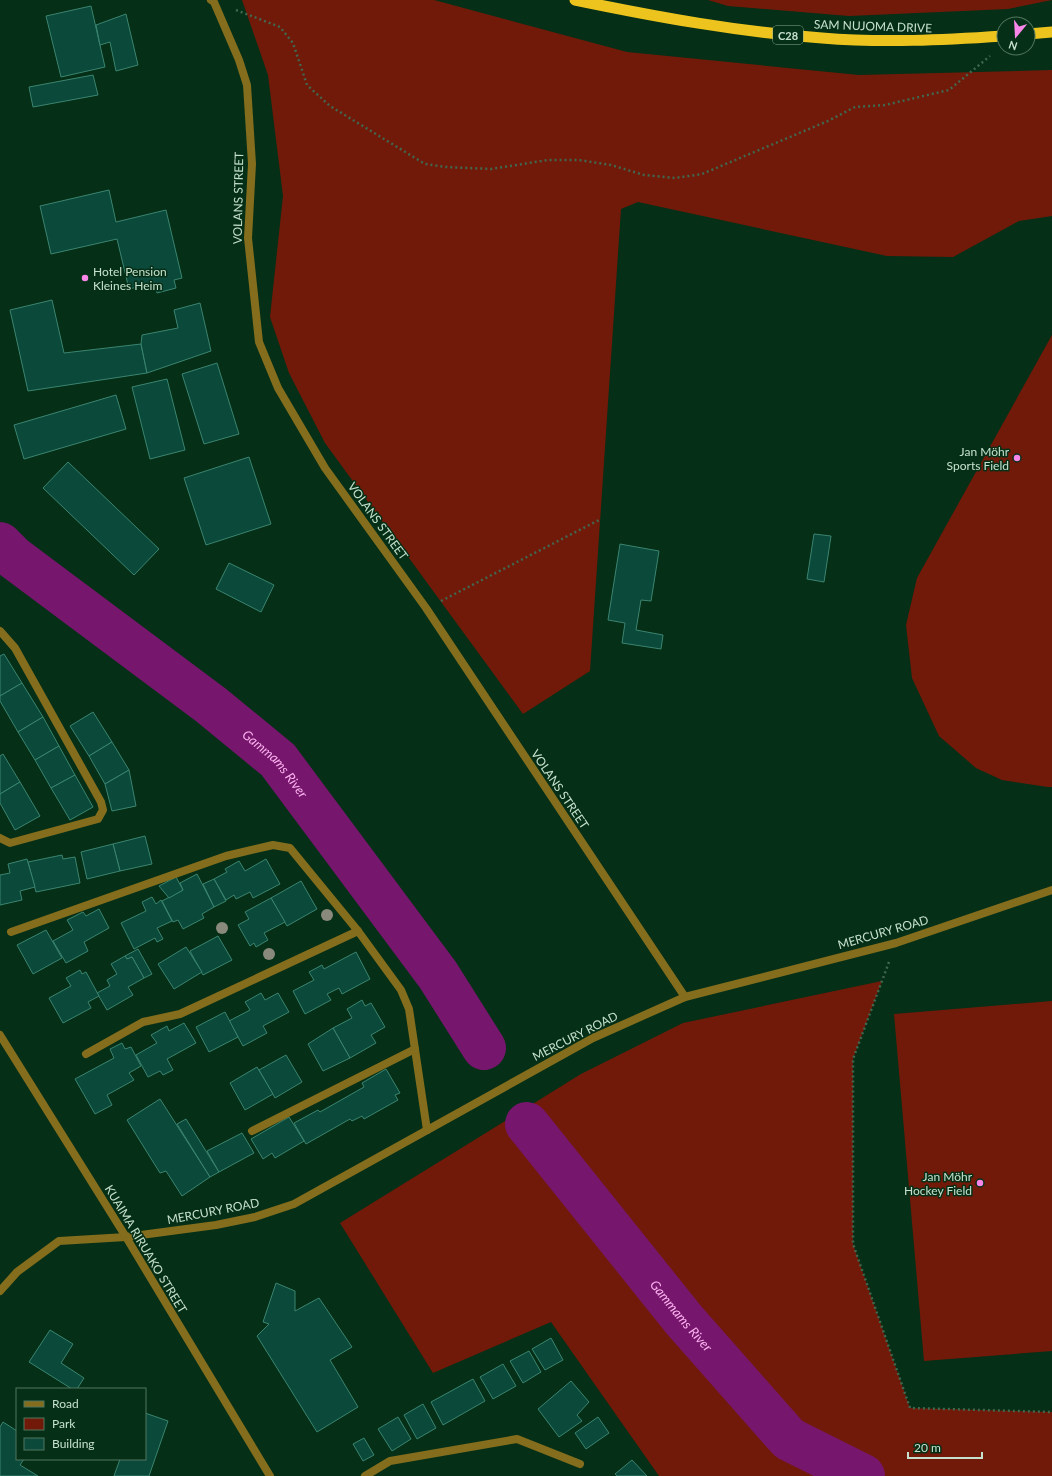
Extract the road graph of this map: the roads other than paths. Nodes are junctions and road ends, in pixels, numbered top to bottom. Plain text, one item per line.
1 (576, 0) edge
2 (213, 1) edge
3 (1052, 32) edge
4 (1036, 33) edge
5 (996, 37) edge
6 (0, 631) edge
7 (0, 838) edge
8 (1052, 890) edge
9 (358, 931) junction
10 (11, 932) dead end
11 (685, 997) junction
12 (0, 1035) edge
13 (415, 1049) junction
14 (86, 1054) dead end
15 (427, 1130) junction
16 (252, 1131) dead end
17 (126, 1238) junction
18 (0, 1291) edge
19 (580, 1464) dead end
20 (270, 1476) edge
21 (365, 1476) edge

1 - 5 highway, SAM NUJOMA DRIVE / C28
2 - 11 street, VOLANS STREET
3 - 4 highway
6 - 7 street
8 - 11 street, MERCURY ROAD
9 - 10 street
9 - 13 street
9 - 14 street
11 - 15 street, MERCURY ROAD
12 - 17 street, KUAIMA RIRUAKO STREET
13 - 15 street
13 - 16 street
15 - 17 street, MERCURY ROAD
17 - 18 street, MERCURY ROAD
17 - 20 street, KUAIMA RIRUAKO STREET
19 - 21 street

